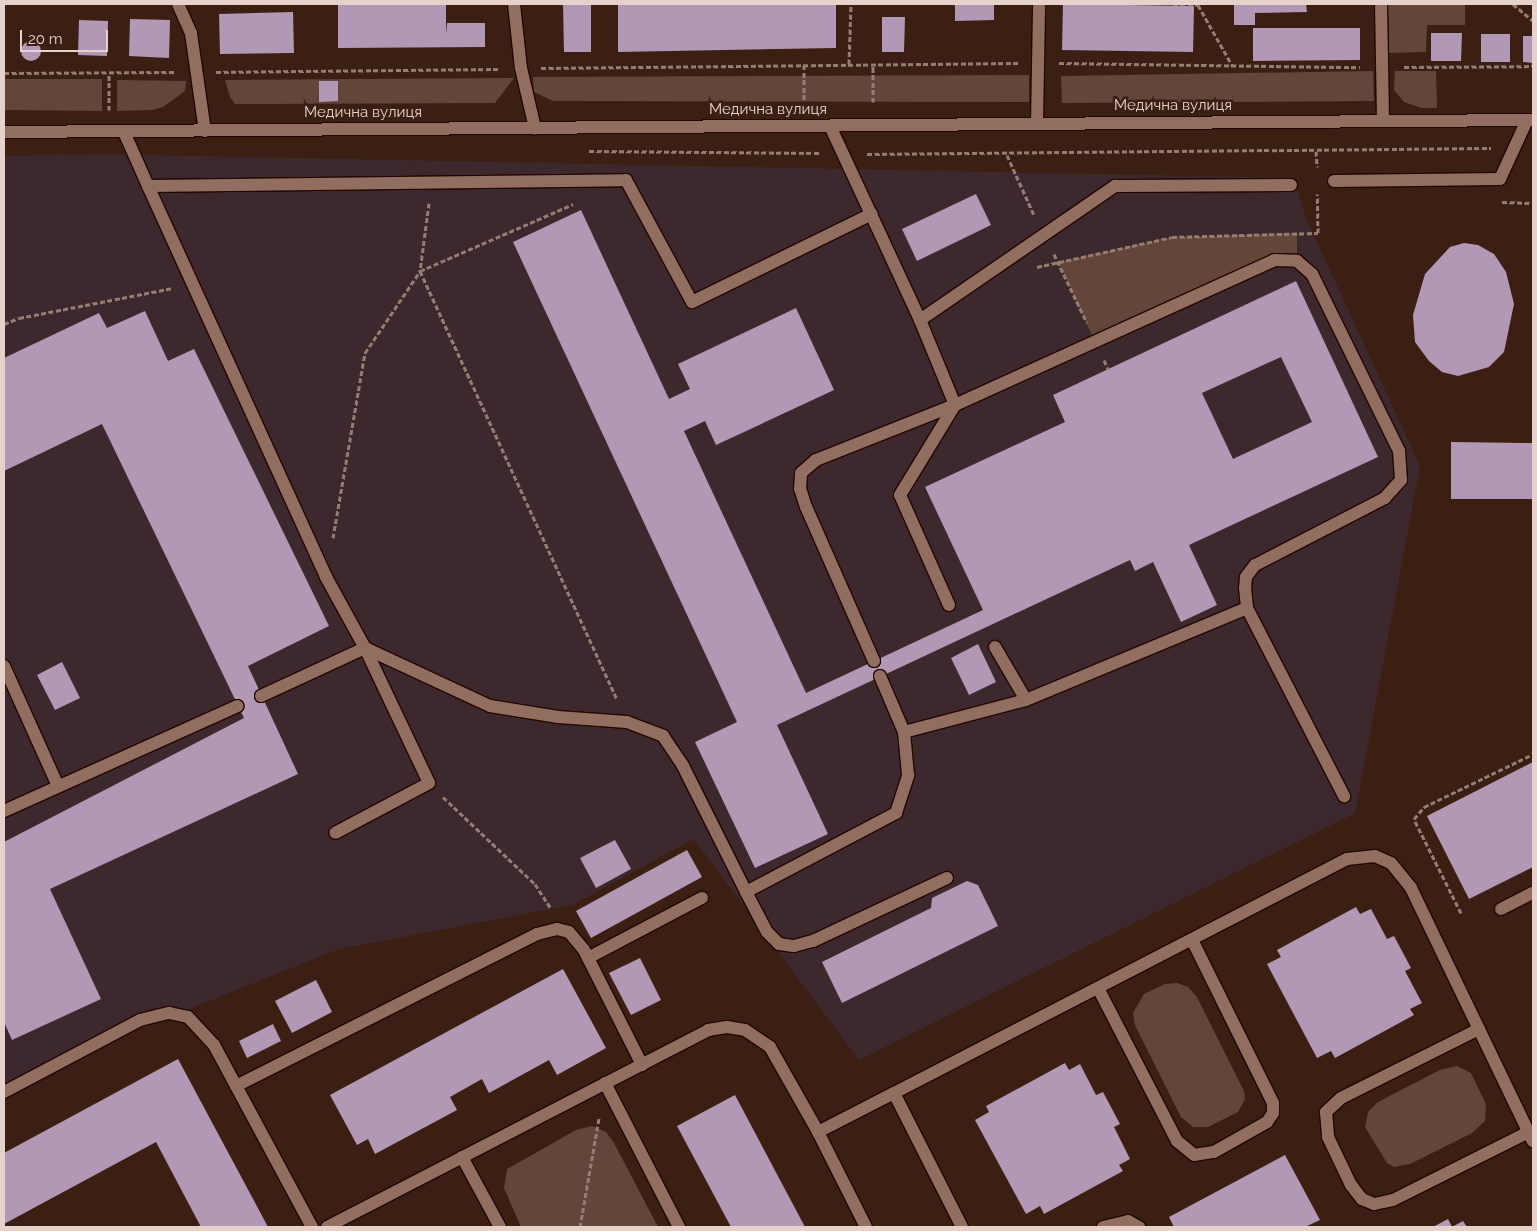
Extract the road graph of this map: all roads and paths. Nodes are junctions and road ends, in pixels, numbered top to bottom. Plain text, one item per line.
1 (178, 4) edge
2 (514, 4) edge
3 (851, 4) edge
4 (1039, 4) edge
5 (1173, 4) edge
6 (1381, 4) edge
7 (1513, 4) edge
8 (1533, 21) edge
9 (1038, 63) junction
10 (849, 64) junction
11 (873, 64) junction
12 (804, 65) junction
13 (1232, 65) junction
14 (1533, 66) edge
15 (1382, 67) junction
16 (522, 68) junction
17 (199, 72) junction
18 (4, 73) edge
19 (109, 73) junction
20 (804, 102) dead end
21 (873, 102) dead end
22 (109, 116) dead end
23 (1530, 120) edge
24 (1383, 121) junction
25 (1037, 124) junction
26 (830, 126) junction
27 (535, 128) junction
28 (205, 131) junction
29 (4, 132) edge
30 (124, 132) junction
31 (1514, 148) junction
32 (1316, 150) junction
33 (587, 151) dead end
34 (844, 153) junction
35 (1007, 154) junction
36 (1317, 169) dead end
37 (1334, 180) dead end
38 (432, 182) junction
39 (1291, 185) dead end
40 (148, 186) junction
41 (1317, 187) dead end
42 (581, 200) dead end
43 (1498, 202) dead end
44 (1533, 203) edge
45 (872, 214) junction
46 (1044, 235) junction
47 (1058, 262) junction
48 (1030, 268) dead end
49 (420, 271) junction
50 (193, 284) junction
51 (920, 320) junction
52 (4, 324) edge
53 (1095, 342) junction
54 (1108, 369) dead end
55 (954, 405) junction
56 (326, 577) junction
57 (949, 604) dead end
58 (1248, 608) junction
59 (365, 648) junction
60 (995, 648) dead end
61 (874, 661) dead end
62 (4, 666) edge
63 (880, 676) dead end
64 (262, 696) dead end
65 (1026, 700) junction
66 (238, 706) dead end
67 (627, 722) junction
68 (904, 732) junction
69 (1533, 754) edge
70 (429, 783) junction
71 (58, 786) junction
72 (1344, 796) dead end
73 (4, 811) edge
74 (336, 833) dead end
75 (947, 878) dead end
76 (746, 892) junction
77 (1533, 892) edge
78 (702, 898) dead end
79 (1501, 908) dead end
80 (1461, 913) dead end
81 (563, 929) junction
82 (1192, 940) junction
83 (588, 958) junction
84 (1098, 988) junction
85 (1479, 1029) junction
86 (642, 1065) junction
87 (605, 1083) junction
88 (236, 1086) junction
89 (4, 1092) edge
90 (894, 1093) junction
91 (818, 1132) junction
92 (1531, 1136) edge
93 (462, 1157) junction
94 (312, 1227) edge
95 (327, 1227) edge
96 (500, 1227) edge
97 (580, 1227) edge
98 (679, 1227) edge
99 (866, 1227) edge
100 (962, 1227) edge
101 (1103, 1227) edge
102 (1139, 1227) edge

1 - 17 street
2 - 16 street
3 - 10 path
4 - 9 street
5 - 13 path
6 - 15 street
7 - 8 path
9 - 11 path
9 - 13 path
9 - 25 street
10 - 11 path
10 - 12 path
11 - 21 path
12 - 16 path
12 - 20 path
13 - 15 path
14 - 15 path
15 - 24 street
16 - 17 path
16 - 27 street
17 - 19 path
17 - 28 street
18 - 19 path
19 - 22 path
23 - 24 street, Медична вулиця
23 - 31 street
24 - 25 street, Медична вулиця
25 - 26 street, Медична вулиця
26 - 27 street, Медична вулиця
26 - 34 street
27 - 28 street, Медична вулиця
28 - 30 street, Медична вулиця
29 - 30 street, Медична вулиця
30 - 40 street
31 - 32 path
31 - 37 street
32 - 35 path
32 - 36 path
33 - 34 path
34 - 35 path
34 - 45 street
35 - 46 path
38 - 40 street
38 - 45 street
38 - 49 path
39 - 46 street
40 - 50 street
41 - 47 path
42 - 49 path
43 - 44 path
45 - 51 street
46 - 47 path
46 - 51 street
47 - 48 path
47 - 53 path
49 - 56 path
49 - 67 path
50 - 52 path
50 - 56 street
51 - 55 street
53 - 54 path
53 - 55 street
53 - 58 street
55 - 57 street
55 - 61 street
56 - 59 street
58 - 65 street
58 - 72 street
59 - 64 street
59 - 67 street
59 - 70 street
60 - 65 street
62 - 71 street
63 - 68 street
65 - 68 street
66 - 71 street
67 - 76 street
68 - 76 street
69 - 80 path
70 - 74 street
70 - 81 path
71 - 73 street
75 - 76 street
77 - 79 street
78 - 83 street
81 - 83 street
81 - 88 street
82 - 84 street
82 - 84 street
82 - 85 street
83 - 86 street
84 - 90 street
85 - 92 street
85 - 92 street
86 - 87 street
86 - 91 street
87 - 93 street
87 - 97 path
87 - 98 street
88 - 89 street
88 - 94 street
90 - 91 street
90 - 100 street
91 - 99 street
93 - 95 street
93 - 96 street
101 - 102 street

